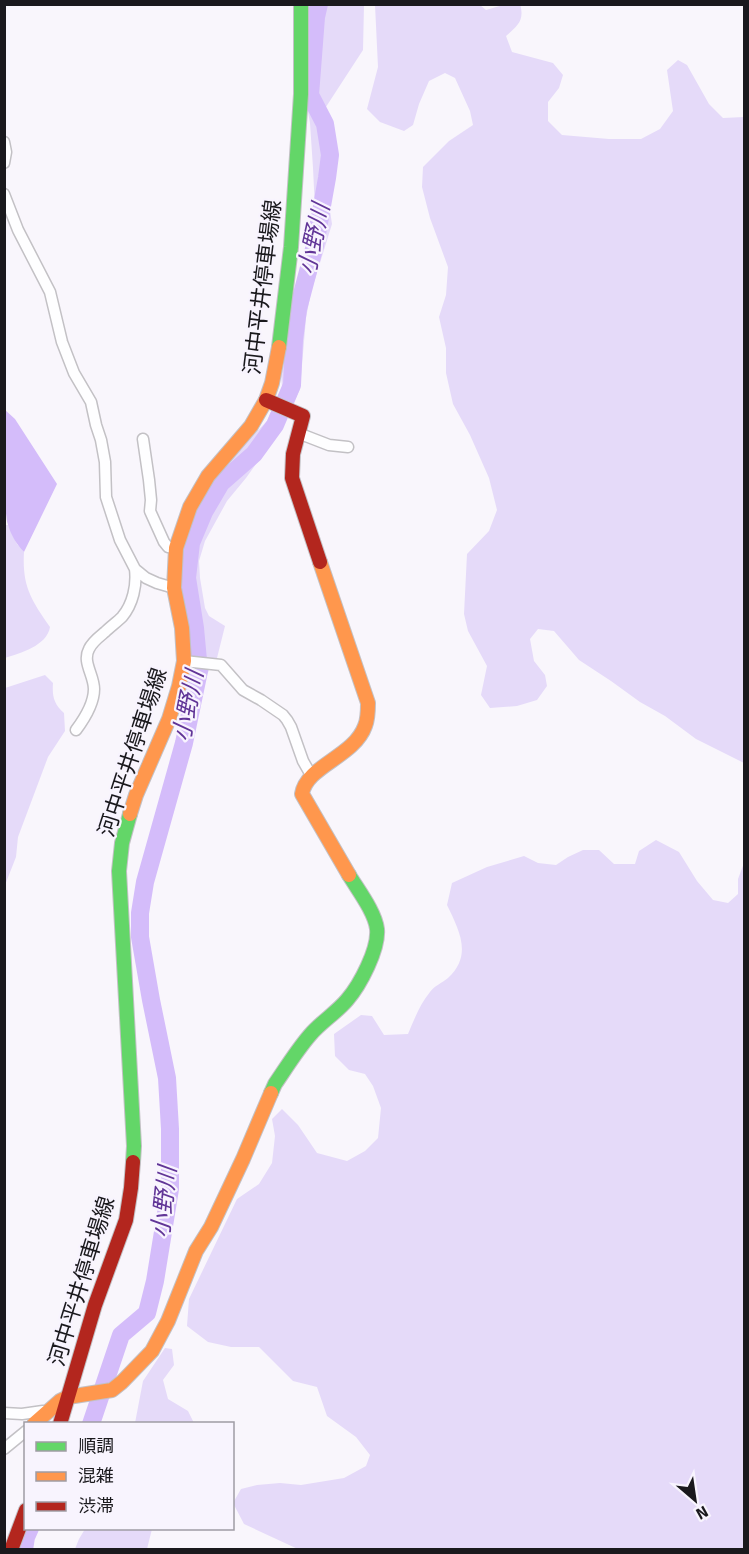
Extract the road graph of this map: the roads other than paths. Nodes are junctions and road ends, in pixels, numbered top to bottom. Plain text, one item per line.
1 (301, 4) edge
2 (4, 142) edge
3 (4, 163) edge
4 (4, 194) edge
5 (269, 402) junction
6 (298, 434) junction
7 (143, 439) dead end
8 (348, 447) dead end
9 (177, 548) junction
10 (135, 569) junction
11 (174, 588) junction
12 (187, 661) junction
13 (76, 730) dead end
14 (311, 775) junction
15 (71, 1397) junction
16 (47, 1412) junction
17 (4, 1413) edge
18 (36, 1422) edge
19 (61, 1422) edge
20 (24, 1433) edge
21 (4, 1449) edge
22 (24, 1515) edge
23 (11, 1550) edge

1 - 5 main road, 河中平井停車場線
2 - 3 street
4 - 10 street
5 - 6 main road
5 - 9 main road, 河中平井停車場線
6 - 8 street
6 - 14 main road
7 - 9 street
9 - 11 main road, 河中平井停車場線
10 - 11 street
10 - 13 street
11 - 12 main road, 河中平井停車場線
12 - 14 street
12 - 15 main road, 河中平井停車場線
14 - 15 main road
15 - 16 main road
15 - 19 main road, 河中平井停車場線
16 - 17 street
16 - 18 main road
20 - 21 street
22 - 23 main road

